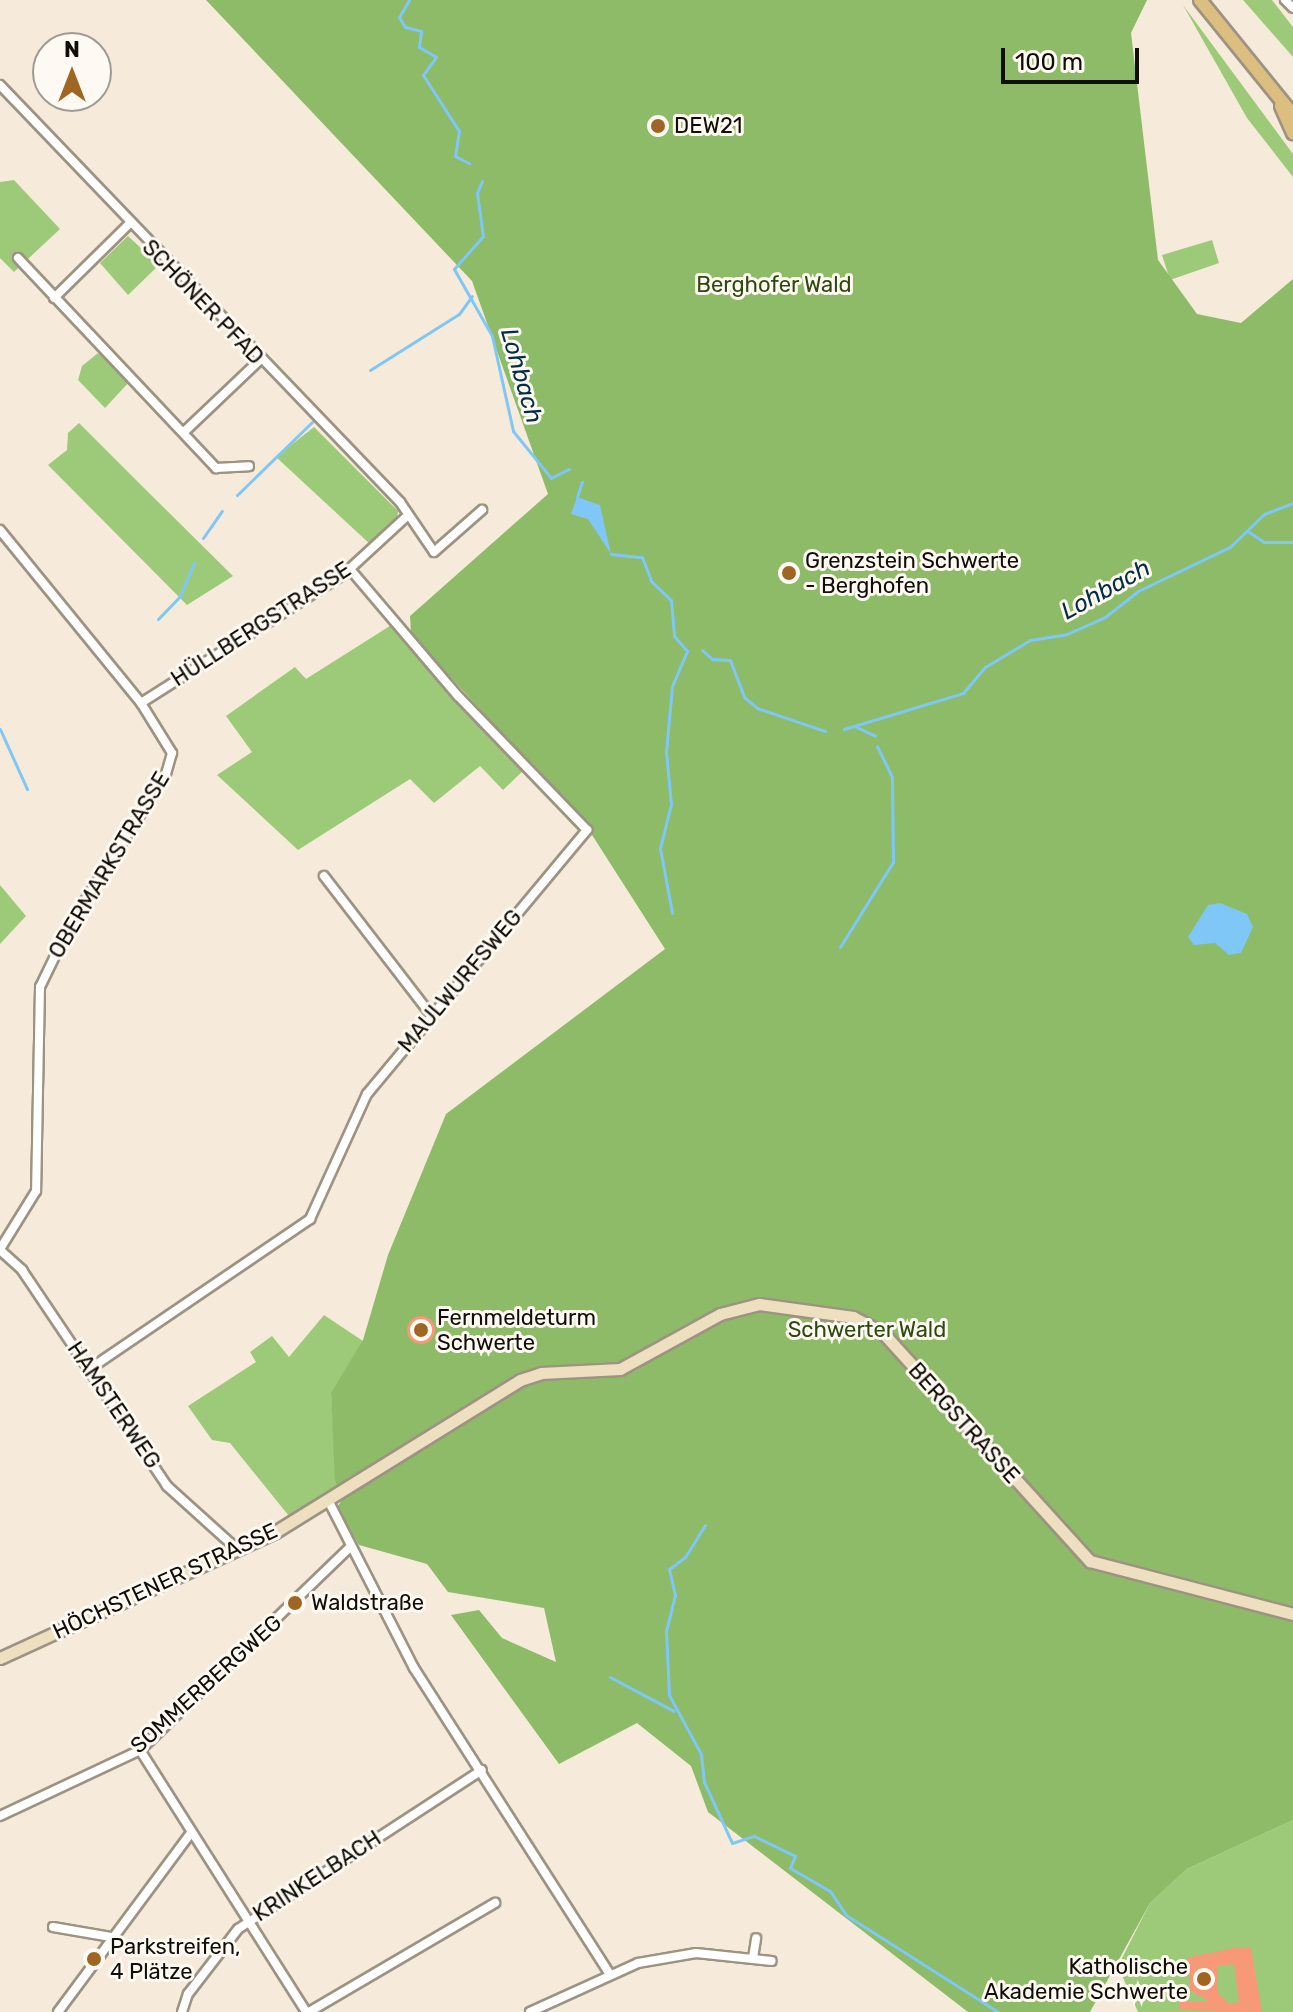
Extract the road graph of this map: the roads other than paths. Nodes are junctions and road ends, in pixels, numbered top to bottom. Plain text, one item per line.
1 (1200, 0) edge
2 (1285, 0) edge
3 (1293, 8) edge
4 (0, 85) edge
5 (1293, 98) edge
6 (1281, 106) junction
7 (1293, 115) edge
8 (1293, 133) edge
9 (128, 225) junction
10 (18, 258) dead end
11 (54, 298) junction
12 (260, 360) junction
13 (184, 432) junction
14 (249, 466) dead end
15 (482, 510) dead end
16 (405, 518) junction
17 (0, 530) edge
18 (350, 569) junction
19 (141, 703) junction
20 (324, 876) dead end
21 (432, 1016) junction
22 (0, 1249) edge
23 (91, 1368) junction
24 (329, 1502) junction
25 (351, 1546) junction
26 (238, 1550) junction
27 (1293, 1614) edge
28 (0, 1658) edge
29 (140, 1750) junction
30 (482, 1770) junction
31 (0, 1816) edge
32 (191, 1833) junction
33 (495, 1903) dead end
34 (248, 1920) junction
35 (53, 1927) dead end
36 (111, 1937) junction
37 (756, 1938) dead end
38 (753, 1958) junction
39 (772, 1961) dead end
40 (610, 1975) junction
41 (58, 2012) edge
42 (182, 2012) edge
43 (308, 2012) edge
44 (530, 2012) edge

1 - 6 main road
2 - 3 street
4 - 9 street, SCHÖNER PFAD
5 - 6 street
6 - 7 main road
6 - 8 main road
9 - 11 street
9 - 12 street, SCHÖNER PFAD
10 - 11 street
11 - 13 street
12 - 13 street
12 - 16 street, SCHÖNER PFAD
13 - 14 street
15 - 16 street
16 - 18 street, HÜLLBERGSTRASSE
17 - 19 street, OBERMARKSTRASSE
18 - 19 street, HÜLLBERGSTRASSE
18 - 21 street, MAULWURFSWEG
19 - 22 street, OBERMARKSTRASSE
20 - 21 street
21 - 23 street, MAULWURFSWEG
22 - 23 street, HAMSTERWEG
23 - 26 street, HAMSTERWEG
24 - 25 street
24 - 26 main road, HÖCHSTENER STRASSE
24 - 27 main road, BERGSTRASSE
25 - 29 street, SOMMERBERGWEG
25 - 30 street
26 - 28 main road, HÖCHSTENER STRASSE
29 - 31 street, SOMMERBERGWEG
29 - 32 street
30 - 34 street, KRINKELBACH
30 - 40 street
32 - 34 street
32 - 36 street
33 - 43 street
34 - 42 street, KRINKELBACH
34 - 43 street
35 - 36 street
36 - 41 street
37 - 38 street
38 - 39 street
38 - 40 street
40 - 44 street

